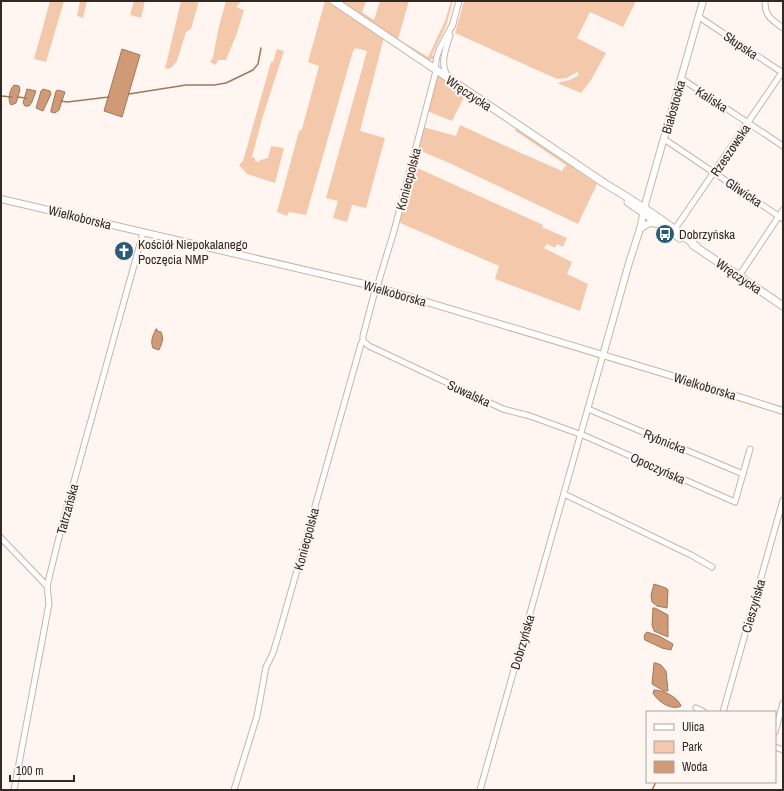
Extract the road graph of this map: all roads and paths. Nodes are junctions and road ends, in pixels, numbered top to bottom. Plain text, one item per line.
1 (334, 1) edge
2 (459, 1) edge
3 (703, 1) edge
4 (765, 1) edge
5 (699, 17) junction
6 (453, 24) junction
7 (783, 28) edge
8 (437, 56) junction
9 (443, 60) junction
10 (422, 61) junction
11 (436, 71) junction
12 (783, 72) edge
13 (682, 79) junction
14 (450, 80) junction
15 (748, 123) junction
16 (664, 139) junction
17 (783, 146) edge
18 (715, 173) junction
19 (1, 199) edge
20 (783, 210) edge
21 (647, 212) junction
22 (781, 218) edge
23 (659, 224) junction
24 (676, 229) junction
25 (640, 230) junction
26 (143, 233) junction
27 (696, 246) junction
28 (739, 276) junction
29 (376, 287) junction
30 (783, 306) edge
31 (363, 341) junction
32 (603, 356) junction
33 (588, 409) junction
34 (783, 411) edge
35 (580, 435) junction
36 (750, 449) dead end
37 (743, 474) junction
38 (564, 494) junction
39 (783, 500) edge
40 (1, 538) edge
41 (712, 567) dead end
42 (47, 586) junction
43 (783, 703) edge
44 (696, 708) dead end
45 (702, 711) edge
46 (723, 711) edge
47 (776, 728) edge
48 (14, 790) edge
49 (234, 790) edge
50 (480, 790) edge

1 - 10 main road, Wręczycka
2 - 6 street
3 - 5 street, Białostocka
4 - 7 street
5 - 12 street, Słupska
5 - 13 street, Białostocka
6 - 8 street
6 - 9 street
8 - 10 street
8 - 11 street
9 - 11 street
9 - 14 street
10 - 11 main road, Wręczycka
11 - 14 main road, Wręczycka
11 - 29 street, Koniecpolska
12 - 15 street, Rzeszowska
13 - 15 street, Kaliska
13 - 16 street, Białostocka
14 - 21 main road, Wręczycka
15 - 17 street, Kaliska
15 - 18 street, Rzeszowska
16 - 18 street, Gliwicka
16 - 21 street, Białostocka
18 - 22 street, Gliwicka
18 - 24 street, Rzeszowska
19 - 26 street, Wielkoborska
20 - 22 street
21 - 23 main road, Wręczycka
21 - 24 main road, Wręczycka
21 - 25 street, Dobrzyńska
22 - 28 street
23 - 25 street
23 - 27 main road, Wręczycka
24 - 27 main road, Wręczycka
25 - 32 street, Dobrzyńska
26 - 29 street, Wielkoborska
26 - 42 street, Tatrzańska
27 - 28 main road, Wręczycka
28 - 30 main road, Wręczycka
29 - 31 street, Koniecpolska
29 - 32 street, Wielkoborska
31 - 35 street, Suwalska
31 - 49 street, Koniecpolska
32 - 33 street, Dobrzyńska
32 - 34 street, Wielkoborska
33 - 35 street, Dobrzyńska
33 - 37 street, Rybnicka
35 - 37 street, Opoczyńska
35 - 38 street, Dobrzyńska
36 - 37 street
38 - 41 street
38 - 50 street, Dobrzyńska
39 - 46 street, Cieszyńska
40 - 42 street
42 - 48 street, Tatrzańska
43 - 47 street
44 - 45 street

